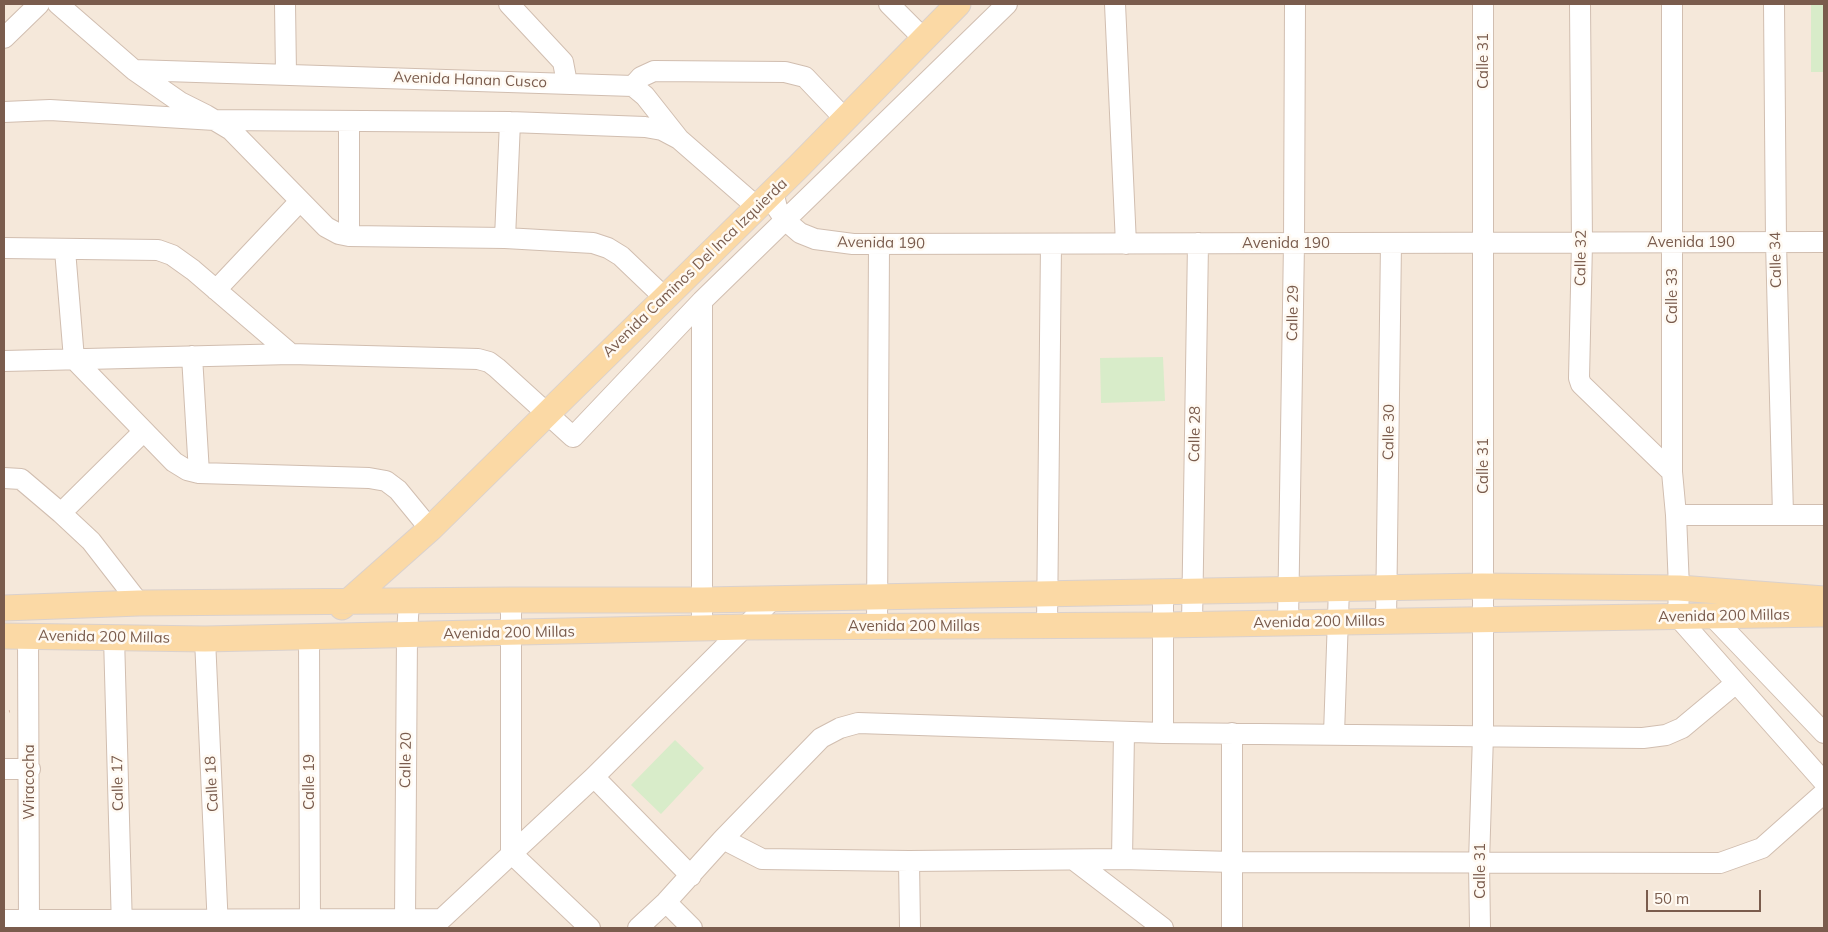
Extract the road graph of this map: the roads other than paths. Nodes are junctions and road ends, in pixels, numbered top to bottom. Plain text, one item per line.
1 (39, 4) edge
2 (58, 4) edge
3 (285, 4) edge
4 (509, 4) edge
5 (890, 4) edge
6 (958, 4) edge
7 (1007, 4) edge
8 (1115, 4) edge
9 (1295, 4) edge
10 (1483, 4) edge
11 (1580, 4) edge
12 (1672, 4) edge
13 (1774, 4) edge
14 (4, 38) edge
15 (924, 39) junction
16 (134, 70) junction
17 (286, 74) junction
18 (566, 83) junction
19 (633, 86) junction
20 (4, 112) edge
21 (845, 119) junction
22 (215, 120) junction
23 (349, 121) junction
24 (510, 122) junction
25 (679, 139) junction
26 (765, 199) junction
27 (300, 201) junction
28 (786, 221) junction
29 (349, 236) junction
30 (505, 238) junction
31 (1672, 242) junction
32 (1776, 242) junction
33 (1824, 242) edge
34 (1294, 243) junction
35 (1391, 243) junction
36 (1483, 243) junction
37 (1582, 243) junction
38 (879, 244) junction
39 (1051, 244) junction
40 (1126, 244) junction
41 (1198, 244) junction
42 (4, 248) edge
43 (66, 250) junction
44 (216, 290) junction
45 (665, 298) junction
46 (702, 301) junction
47 (291, 354) junction
48 (192, 356) junction
49 (74, 359) junction
50 (4, 361) edge
51 (548, 413) junction
52 (143, 432) junction
53 (1672, 472) junction
54 (199, 473) junction
55 (4, 478) edge
56 (61, 513) junction
57 (1676, 515) junction
58 (1783, 515) junction
59 (1824, 515) edge
60 (430, 528) junction
61 (1482, 586) junction
62 (1339, 588) junction
63 (1387, 588) junction
64 (1679, 588) junction
65 (1289, 589) junction
66 (1193, 591) junction
67 (1163, 592) junction
68 (1047, 594) junction
69 (877, 596) junction
70 (773, 599) junction
71 (1824, 599) edge
72 (510, 600) junction
73 (702, 600) junction
74 (409, 601) junction
75 (348, 602) junction
76 (139, 603) junction
77 (4, 608) edge
78 (1824, 614) edge
79 (1678, 617) junction
80 (1713, 617) junction
81 (1483, 619) junction
82 (1386, 621) junction
83 (1337, 622) junction
84 (1288, 623) junction
85 (1164, 625) junction
86 (1192, 625) junction
87 (746, 626) junction
88 (877, 626) junction
89 (1047, 626) junction
90 (702, 628) junction
91 (511, 633) junction
92 (407, 634) junction
93 (16, 636) edge
94 (309, 636) junction
95 (114, 637) junction
96 (206, 639) junction
97 (1736, 683) junction
98 (1124, 732) junction
99 (1163, 733) junction
100 (1232, 733) junction
101 (1824, 733) edge
102 (1334, 734) junction
103 (1483, 735) junction
104 (4, 769) edge
105 (30, 769) junction
106 (594, 777) junction
107 (1824, 782) edge
108 (1824, 793) edge
109 (724, 840) junction
110 (511, 853) junction
111 (1122, 859) junction
112 (1074, 860) junction
113 (909, 861) junction
114 (1234, 862) junction
115 (1479, 862) junction
116 (690, 876) junction
117 (666, 902) junction
118 (4, 920) edge
119 (405, 920) junction
120 (29, 924) edge
121 (122, 924) edge
122 (218, 924) edge
123 (310, 924) edge
124 (436, 924) edge
125 (590, 928) edge
126 (638, 928) edge
127 (692, 928) edge
128 (910, 928) edge
129 (1163, 928) edge
130 (1232, 928) edge
131 (1480, 928) edge

1 - 14 street
2 - 16 street
3 - 17 street
4 - 18 street
5 - 15 street
6 - 15 main road, Avenida Caminos Del Inca Izquierda
7 - 28 street, Avenida Caminos Del Inca Izquierda
8 - 40 street
9 - 34 street, Calle 29
10 - 36 street, Calle 31
11 - 37 street, Calle 32
12 - 31 street, Calle 33
13 - 32 street, Calle 34
15 - 21 main road, Avenida Caminos Del Inca Izquierda
16 - 17 street, Avenida Hanan Cusco
16 - 22 street
17 - 18 street, Avenida Hanan Cusco
18 - 19 street, Avenida Hanan Cusco
19 - 21 street
19 - 25 street
20 - 22 street
21 - 26 main road, Avenida Caminos Del Inca Izquierda
22 - 23 street
22 - 27 street
23 - 24 street
23 - 29 street
24 - 25 street
24 - 30 street
25 - 26 street
26 - 28 street, Avenida 190
26 - 45 main road, Avenida Caminos Del Inca Izquierda
27 - 29 street
27 - 44 street
28 - 38 street, Avenida 190
28 - 46 street, Avenida Caminos Del Inca Izquierda
29 - 30 street
30 - 45 street
31 - 32 street, Avenida 190
31 - 37 street, Avenida 190
31 - 53 street, Calle 33
32 - 33 street, Avenida 190
32 - 58 street, Calle 34
34 - 35 street, Avenida 190
34 - 41 street, Avenida 190
34 - 65 street, Calle 29
35 - 36 street, Avenida 190
35 - 63 street, Calle 30
36 - 37 street, Avenida 190
36 - 61 street, Calle 31
37 - 53 street, Calle 32
38 - 39 street, Avenida 190
38 - 69 street
39 - 40 street, Avenida 190
39 - 68 street
40 - 41 street, Avenida 190
41 - 66 street, Calle 28
42 - 43 street
43 - 44 street
43 - 49 street
44 - 47 street
45 - 51 main road, Avenida Caminos Del Inca Izquierda
46 - 51 street, Avenida Caminos Del Inca Izquierda
46 - 73 street
47 - 48 street
47 - 51 street
48 - 49 street
48 - 54 street
49 - 50 street
49 - 52 street
51 - 60 main road, Avenida Caminos Del Inca Izquierda
52 - 54 street
52 - 56 street
53 - 57 street, Calle 33
54 - 60 street
55 - 56 street
56 - 76 street
57 - 58 street
57 - 64 street, Calle 33
58 - 59 street
60 - 75 main road, Avenida Caminos Del Inca Izquierda
61 - 63 main road, Avenida 200 Millas
61 - 64 main road, Avenida 200 Millas
61 - 81 street, Calle 31
62 - 63 main road, Avenida 200 Millas
62 - 65 main road, Avenida 200 Millas
62 - 83 street
63 - 82 street, Calle 30
64 - 71 main road, Avenida 200 Millas
64 - 79 street, Calle 33
65 - 66 main road, Avenida 200 Millas
65 - 84 street, Calle 29
66 - 67 main road, Avenida 200 Millas
66 - 86 street, Calle 28
67 - 68 main road, Avenida 200 Millas
67 - 85 street
68 - 69 main road, Avenida 200 Millas
68 - 89 street
69 - 70 main road, Avenida 200 Millas
69 - 88 street
70 - 73 main road, Avenida 200 Millas
70 - 87 street
72 - 73 main road, Avenida 200 Millas
72 - 74 main road, Avenida 200 Millas
72 - 91 street
73 - 90 street
74 - 75 main road, Avenida 200 Millas
74 - 92 street, Calle 20
75 - 76 main road, Avenida 200 Millas
75 - 94 main road, Avenida Caminos Del Inca Izquierda
76 - 77 main road, Avenida 200 Millas
78 - 80 main road, Avenida 200 Millas
79 - 80 main road, Avenida 200 Millas
79 - 81 main road, Avenida 200 Millas
79 - 97 street
80 - 101 street
81 - 82 main road, Avenida 200 Millas
81 - 103 street, Calle 31
82 - 83 main road, Avenida 200 Millas
83 - 84 main road, Avenida 200 Millas
83 - 102 street
84 - 86 main road, Avenida 200 Millas
85 - 86 main road, Avenida 200 Millas
85 - 89 main road, Avenida 200 Millas
85 - 99 street
87 - 88 main road, Avenida 200 Millas
87 - 90 main road, Avenida 200 Millas
87 - 106 street
88 - 89 main road, Avenida 200 Millas
90 - 91 main road, Avenida 200 Millas
91 - 92 main road, Avenida 200 Millas
91 - 110 street
92 - 94 main road, Avenida 200 Millas
92 - 119 street, Calle 20
93 - 95 main road, Avenida 200 Millas
93 - 105 street, Wiracocha
94 - 96 main road, Avenida 200 Millas
94 - 123 street, Calle 19
95 - 96 main road, Avenida 200 Millas
95 - 121 street, Calle 17
96 - 122 street, Calle 18
97 - 103 street
97 - 107 street
98 - 99 street
98 - 109 street
98 - 111 street
99 - 100 street
100 - 102 street
100 - 114 street
102 - 103 street
103 - 115 street, Calle 31
104 - 105 street
105 - 120 street, Wiracocha
106 - 110 street
106 - 116 street
108 - 115 street
109 - 113 street
109 - 116 street
110 - 124 street
110 - 125 street
111 - 112 street
111 - 114 street
112 - 113 street
112 - 129 street
113 - 128 street
114 - 115 street
114 - 130 street
115 - 131 street, Calle 31
116 - 117 street
117 - 126 street
117 - 127 street
118 - 120 street
119 - 123 street
119 - 124 street
120 - 121 street
121 - 122 street
122 - 123 street

